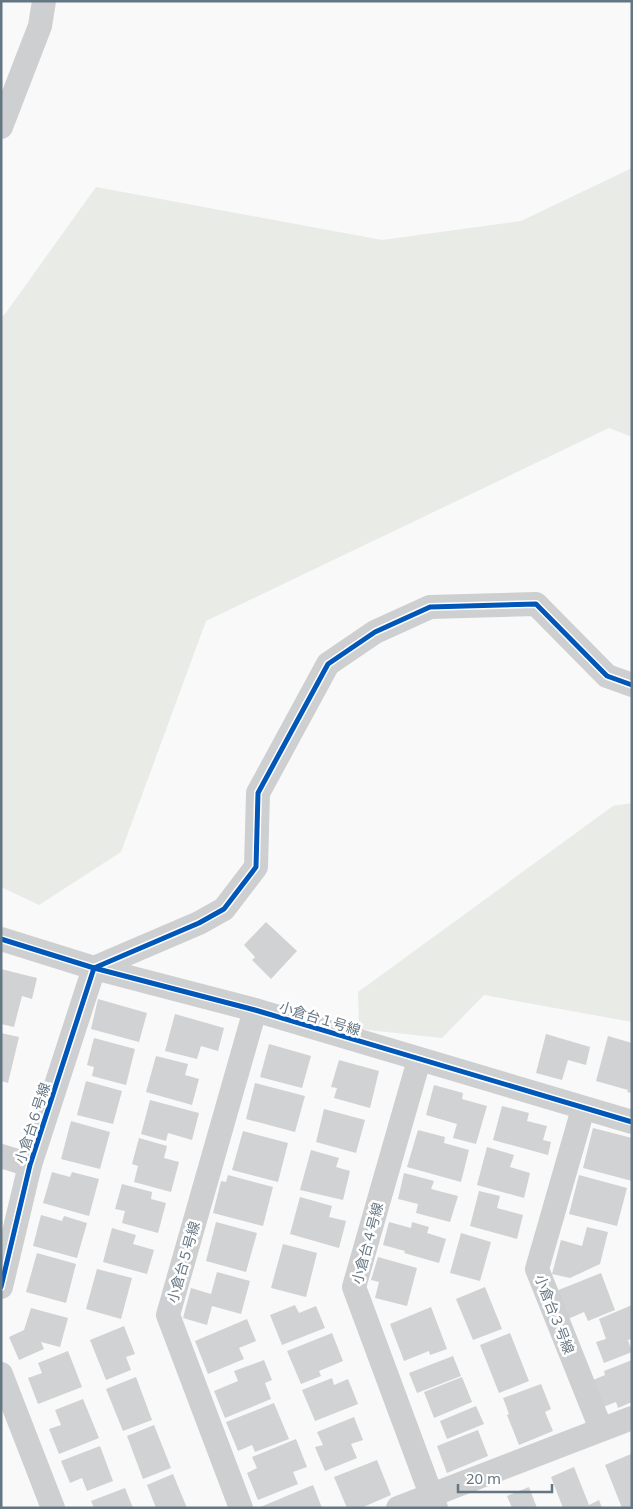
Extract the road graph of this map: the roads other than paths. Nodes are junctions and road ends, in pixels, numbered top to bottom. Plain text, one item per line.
1 (44, 1) edge
2 (1, 127) edge
3 (632, 685) edge
4 (1, 939) edge
5 (94, 968) junction
6 (255, 1010) junction
7 (418, 1060) junction
8 (583, 1109) junction
9 (632, 1122) edge
10 (1, 1156) edge
11 (30, 1165) junction
12 (1, 1287) edge
13 (1, 1374) edge
14 (632, 1418) edge
15 (601, 1429) junction
16 (434, 1501) edge
17 (53, 1508) edge
18 (242, 1508) edge
19 (398, 1508) edge

1 - 2 street
3 - 5 street
4 - 5 street, 小倉台１号線
5 - 6 street, 小倉台１号線
5 - 11 street, 小倉台６号線
6 - 7 street, 小倉台１号線
6 - 18 street, 小倉台５号線
7 - 8 street, 小倉台１号線
7 - 16 street, 小倉台４号線
8 - 9 street, 小倉台１号線
8 - 15 street, 小倉台３号線
10 - 11 street
11 - 12 street, 小倉台６号線
13 - 17 street
14 - 15 street
15 - 16 street
16 - 19 street

